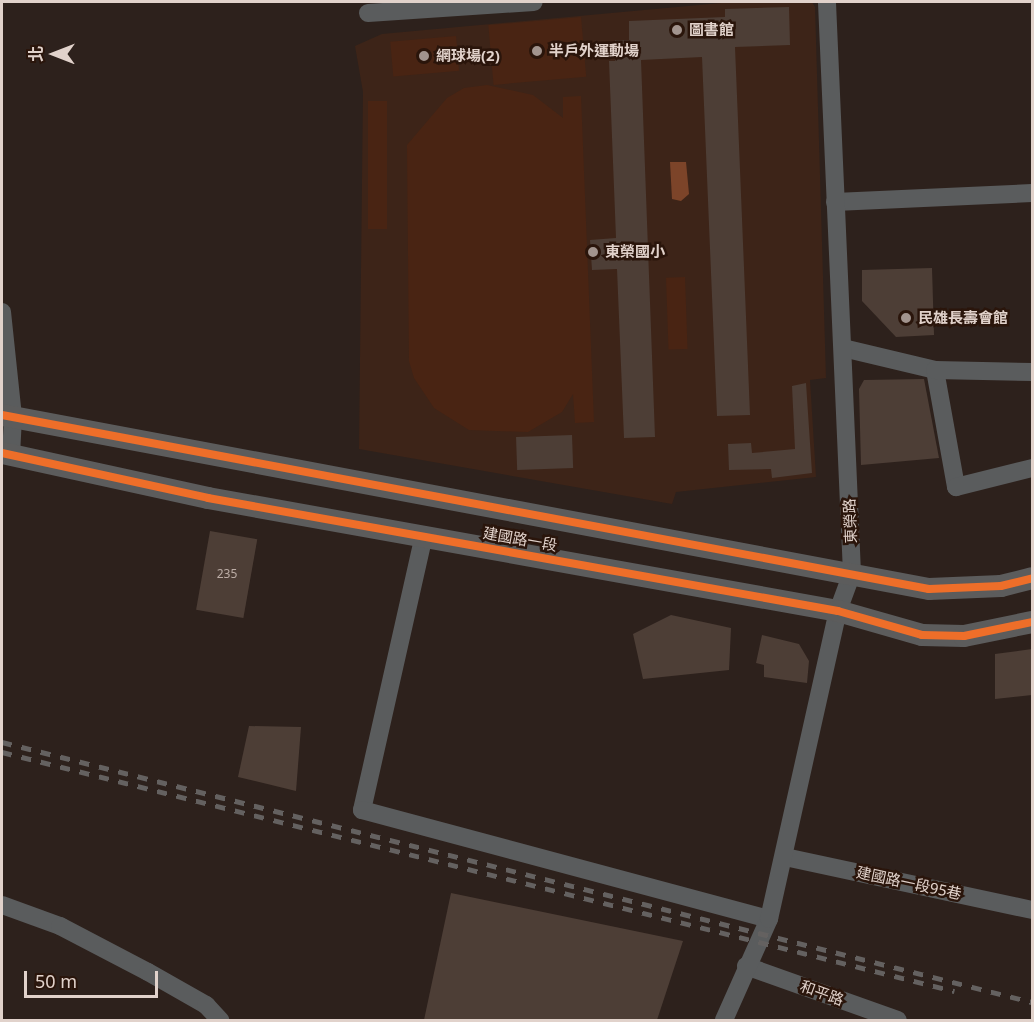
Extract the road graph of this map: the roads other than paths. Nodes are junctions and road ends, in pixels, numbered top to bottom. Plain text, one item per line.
1 (534, 2) edge
2 (827, 2) edge
3 (472, 4) edge
4 (368, 13) dead end
5 (1032, 193) edge
6 (835, 202) junction
7 (2, 312) edge
8 (843, 348) junction
9 (935, 370) junction
10 (1032, 372) edge
11 (7, 416) edge
12 (6, 454) edge
13 (1032, 468) edge
14 (424, 535) junction
15 (852, 573) junction
16 (1032, 578) edge
17 (838, 611) junction
18 (1032, 622) edge
19 (785, 857) junction
20 (2, 905) edge
21 (1032, 910) edge
22 (769, 919) junction
23 (746, 966) junction
24 (219, 1020) edge
25 (724, 1020) edge
26 (898, 1020) edge

1 - 3 street
2 - 6 street, 東榮路
3 - 4 street
5 - 6 street
6 - 8 street, 東榮路
7 - 11 street
8 - 9 street
8 - 15 street, 東榮路
9 - 10 street
9 - 13 street
11 - 12 street
11 - 15 main road, 建國路一段
12 - 14 main road, 建國路一段
14 - 17 main road, 建國路一段
14 - 22 street
15 - 16 main road, 建國路一段
15 - 17 street, 東榮路
17 - 18 main road, 建國路一段
17 - 19 street, 東榮路
19 - 21 street, 建國路一段95巷
19 - 22 street, 東榮路
20 - 24 street
22 - 23 street, 東榮路
23 - 25 street, 東榮路
23 - 26 street, 和平路

